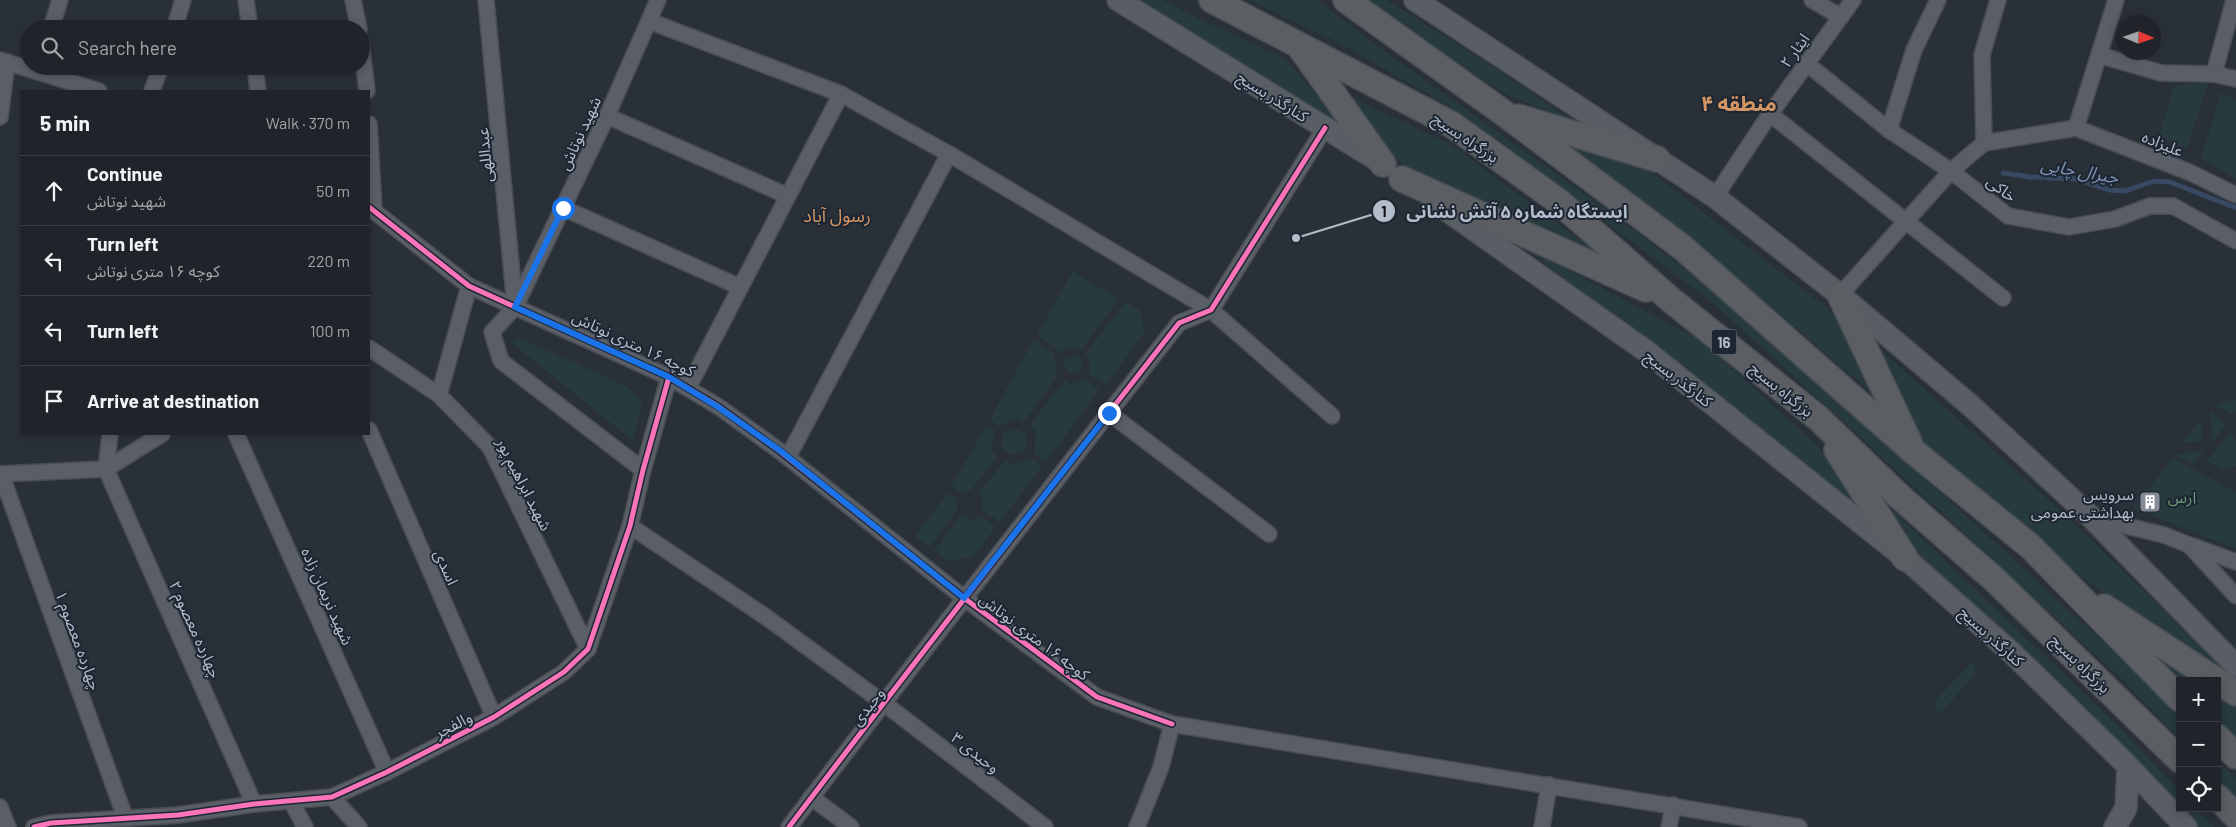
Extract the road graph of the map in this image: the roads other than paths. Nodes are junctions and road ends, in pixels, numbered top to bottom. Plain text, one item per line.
1 (60, 0) edge
2 (184, 0) edge
3 (246, 0) edge
4 (354, 0) edge
5 (486, 0) edge
6 (658, 0) edge
7 (1118, 0) edge
8 (1212, 0) edge
9 (1346, 0) edge
10 (1415, 0) edge
11 (1812, 0) edge
12 (1853, 0) edge
13 (1938, 0) edge
14 (1998, 0) edge
15 (2116, 0) edge
16 (2234, 0) edge
17 (1841, 16) junction
18 (54, 20) edge
19 (177, 20) edge
20 (249, 20) edge
21 (357, 20) edge
22 (648, 21) junction
23 (1297, 43) junction
24 (2099, 55) junction
25 (4, 61) edge
26 (1806, 63) junction
27 (20, 65) edge
28 (2214, 74) junction
29 (55, 75) edge
30 (158, 75) edge
31 (256, 75) edge
32 (365, 75) edge
33 (2236, 80) edge
34 (96, 90) edge
35 (152, 90) edge
36 (258, 90) edge
37 (367, 90) edge
38 (840, 94) junction
39 (1500, 111) junction
40 (1770, 114) junction
41 (607, 116) junction
42 (0, 117) edge
43 (1325, 128) junction
44 (2076, 128) junction
45 (1889, 130) junction
46 (1984, 143) junction
47 (949, 154) junction
48 (1657, 159) junction
49 (1383, 164) junction
50 (370, 166) edge
51 (1951, 171) junction
52 (1402, 179) junction
53 (2236, 195) edge
54 (788, 196) junction
55 (1715, 197) junction
56 (563, 208) junction
57 (371, 209) edge
58 (1906, 221) junction
59 (2236, 242) edge
60 (469, 286) junction
61 (740, 287) junction
62 (1840, 295) junction
63 (2003, 298) dead end
64 (1671, 300) junction
65 (515, 307) junction
66 (1211, 310) junction
67 (370, 349) edge
68 (669, 377) junction
69 (688, 388) junction
70 (439, 395) junction
71 (1109, 413) junction
72 (1332, 416) dead end
73 (1818, 418) junction
74 (370, 432) edge
75 (110, 435) edge
76 (160, 435) edge
77 (236, 435) edge
78 (1913, 451) junction
79 (788, 457) junction
80 (106, 469) junction
81 (643, 470) junction
82 (0, 474) edge
83 (2091, 518) junction
84 (630, 526) junction
85 (1269, 534) dead end
86 (2189, 545) junction
87 (1905, 558) junction
88 (2236, 562) edge
89 (2064, 581) junction
90 (2236, 596) edge
91 (964, 598) junction
92 (588, 649) junction
93 (2236, 666) edge
94 (2211, 677) edge
95 (2221, 684) edge
96 (2236, 693) edge
97 (2176, 695) edge
98 (885, 704) junction
99 (494, 717) junction
100 (1172, 724) junction
101 (2221, 741) edge
102 (2176, 756) edge
103 (2236, 756) edge
104 (2128, 766) junction
105 (387, 772) junction
106 (1549, 785) junction
107 (332, 797) junction
108 (811, 797) junction
109 (291, 801) junction
110 (2221, 801) edge
111 (254, 804) junction
112 (1673, 805) junction
113 (0, 807) edge
114 (2236, 816) edge
115 (125, 817) junction
116 (181, 821) edge
117 (52, 825) edge
118 (1777, 825) edge
119 (8, 827) edge
120 (34, 827) edge
121 (306, 827) edge
122 (359, 827) edge
123 (789, 827) edge
124 (851, 827) edge
125 (1045, 827) edge
126 (1137, 827) edge
127 (1542, 827) edge
128 (1669, 827) edge
129 (1799, 827) edge
130 (2115, 827) edge
131 (2186, 827) edge

1 - 18 street
2 - 19 street
3 - 20 street
4 - 21 street
5 - 65 street, عبداللهی
6 - 22 street, شهید نوتاش
7 - 43 main road, کنارگذر بسیج
8 - 23 highway, بزرگراه بسیج / 16
9 - 39 highway
10 - 48 main road
11 - 17 street
12 - 17 street, ایثار ۲
13 - 45 street
14 - 46 street
15 - 24 street
16 - 28 street
17 - 26 street, ایثار ۲
22 - 38 street
22 - 41 street, شهید نوتاش
23 - 49 highway
23 - 64 highway, بزرگراه بسیج / 16
24 - 28 street
24 - 44 street
25 - 27 street
25 - 42 street
26 - 40 street, ایثار ۲
26 - 45 street, خاکی
28 - 33 street
29 - 34 street
30 - 35 street
31 - 36 street
32 - 37 street
38 - 47 street
38 - 54 street
39 - 48 highway
39 - 78 highway
40 - 55 street, ایثار ۲
40 - 58 street
41 - 54 street
41 - 56 street, شهید نوتاش
43 - 49 main road, کنارگذر بسیج
43 - 66 street
44 - 46 street
44 - 53 street, علیزاده
45 - 51 street, خاکی
46 - 51 street
47 - 66 street
47 - 79 street
48 - 55 main road
49 - 52 main road, کنارگذر بسیج
50 - 57 street
51 - 58 street
51 - 59 street, خاکی
52 - 64 highway
52 - 87 main road, کنارگذر بسیج
54 - 61 street
55 - 62 main road
56 - 61 street
56 - 65 street, شهید نوتاش
57 - 60 street, کوچه ۱۶ متری نوتاش
58 - 62 street
58 - 63 street
60 - 65 street, کوچه ۱۶ متری نوتاش
60 - 70 street
61 - 69 street
62 - 78 highway
62 - 83 main road
64 - 73 highway, بزرگراه بسیج / 16
65 - 68 street, کوچه ۱۶ متری نوتاش
65 - 81 street, شهید نوتاش
66 - 71 street, وحیدی
66 - 72 street
67 - 70 street, شهید ابراهیم پور
68 - 69 street, کوچه ۱۶ متری نوتاش
68 - 81 street, والفجر
69 - 79 street, کوچه ۱۶ متری نوتاش
70 - 92 street, شهید ابراهیم پور
71 - 85 street
71 - 91 street, وحیدی
73 - 87 highway
73 - 102 highway, بزرگراه بسیج / 16
74 - 99 street, اسدی
75 - 80 street
76 - 80 street
77 - 105 street, شهید نریمان زاده
78 - 89 highway
79 - 91 street, کوچه ۱۶ متری نوتاش
80 - 82 street
80 - 111 street, چهارده معصوم ۲
81 - 84 street, والفجر
82 - 115 street, چهارده معصوم ۱
83 - 86 street
83 - 93 main road
84 - 92 street, والفجر
84 - 98 street, وحیدی ۳
86 - 88 street
86 - 90 street
87 - 104 main road, کنارگذر بسیج
89 - 94 highway
89 - 97 highway
91 - 98 street, وحیدی
91 - 100 street, کوچه ۱۶ متری نوتاش
92 - 99 street, والفجر
95 - 96 highway
98 - 108 street, وحیدی
98 - 125 street, وحیدی ۳
99 - 105 street, والفجر
100 - 106 street, کوچه ۱۶ متری نوتاش
100 - 126 street
101 - 103 highway
104 - 130 main road
104 - 131 main road, کنارگذر بسیج
105 - 107 street, والفجر
106 - 112 street, کوچه ۱۶ متری نوتاش
106 - 127 street
107 - 109 street, والفجر
107 - 122 street
108 - 123 street, وحیدی
108 - 124 street
109 - 111 street, والفجر
109 - 121 street
110 - 114 highway
111 - 116 street, والفجر
112 - 118 street, کوچه ۱۶ متری نوتاش
112 - 128 street
113 - 119 street
115 - 116 street, والفجر
115 - 117 street, والفجر
117 - 120 street, والفجر
118 - 129 street, کوچه ۱۶ متری نوتاش

